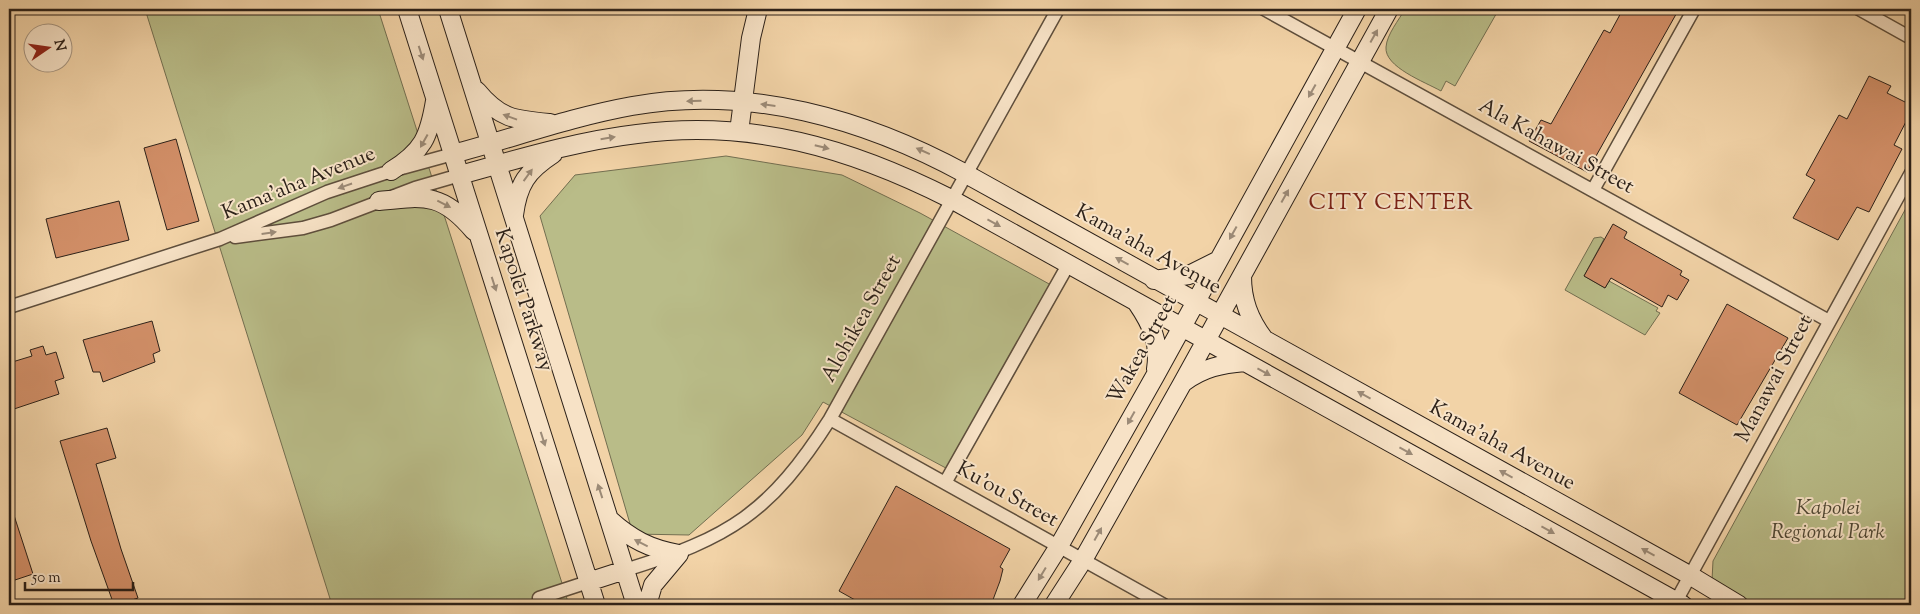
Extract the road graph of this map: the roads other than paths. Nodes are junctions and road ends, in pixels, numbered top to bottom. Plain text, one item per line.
1 (407, 9) edge
2 (448, 9) edge
3 (758, 9) edge
4 (1058, 9) edge
5 (1264, 9) edge
6 (1357, 9) edge
7 (1389, 9) edge
8 (1694, 9) edge
9 (1859, 9) edge
10 (1911, 38) edge
11 (1336, 49) junction
12 (1359, 62) junction
13 (472, 85) junction
14 (435, 98) junction
15 (742, 102) junction
16 (558, 124) junction
17 (739, 132) junction
18 (491, 144) junction
19 (561, 149) junction
20 (453, 154) junction
21 (497, 165) junction
22 (391, 171) junction
23 (1911, 173) edge
24 (966, 174) junction
25 (460, 176) junction
26 (1593, 190) junction
27 (952, 200) junction
28 (379, 201) junction
29 (514, 216) junction
30 (479, 237) junction
31 (220, 239) junction
32 (1217, 261) junction
33 (1068, 265) junction
34 (1242, 276) junction
35 (1154, 280) junction
36 (1135, 301) junction
37 (1195, 302) junction
38 (9, 307) edge
39 (1220, 316) junction
40 (1829, 321) junction
41 (1182, 327) junction
42 (1206, 340) junction
43 (1266, 341) junction
44 (1244, 362) junction
45 (1155, 376) junction
46 (1182, 384) junction
47 (830, 419) junction
48 (944, 483) junction
49 (610, 520) junction
50 (1058, 546) junction
51 (679, 554) junction
52 (1083, 560) junction
53 (625, 570) junction
54 (1691, 576) junction
55 (588, 582) junction
56 (540, 598) dead end
57 (1678, 604) edge
58 (596, 605) edge
59 (636, 605) edge
60 (647, 605) edge
61 (1022, 605) edge
62 (1054, 605) edge
63 (1164, 605) edge
64 (1739, 605) edge

1 -> 14 street, Kapolei Parkway
2 - 13 street, Kapolei Parkway
3 - 15 street
4 - 24 street, Alohikea Street
5 - 11 street, Ala Kahawai Street
6 - 11 street, Wakea Street
12 -> 7 street
8 - 26 street
9 - 10 street
11 - 12 street, Ala Kahawai Street
11 -> 32 street, Wakea Street
12 - 26 street, Ala Kahawai Street
34 -> 12 street
16 -> 13 street
13 - 18 street, Kapolei Parkway
14 - 20 street, Kapolei Parkway
14 -> 22 street
15 -> 16 street, Kama'aha Avenue
15 - 17 street
24 -> 15 street, Kama'aha Avenue
16 - 18 street, Kama'aha Avenue
19 -> 17 street
17 -> 27 street
18 - 20 street, Kama'aha Avenue
18 - 21 street, Kapolei Parkway
19 - 21 street
29 -> 19 street
20 - 22 street, Kama'aha Avenue
20 - 25 street, Kapolei Parkway
21 - 25 street
21 - 29 street, Kapolei Parkway
22 -> 31 street, Kama'aha Avenue
23 - 40 street, Manawai Street
24 - 27 street, Alohikea Street
35 -> 24 street, Kama'aha Avenue
25 - 28 street, Kama'aha Avenue
25 - 30 street, Kapolei Parkway
26 - 40 street, Ala Kahawai Street
27 -> 33 street
27 - 47 street, Alohikea Street
28 -> 30 street
31 -> 28 street, Kama'aha Avenue
49 -> 29 street, Kapolei Parkway
30 -> 55 street, Kapolei Parkway
31 - 38 street, Kama'aha Avenue
32 - 35 street
32 - 37 street, Wakea Street
33 - 36 street
33 - 48 street
34 - 39 street
34 - 43 street
35 - 37 street, Kama'aha Avenue
36 - 41 street
36 - 45 street
37 - 39 street, Kama'aha Avenue
37 - 41 street, Wakea Street
39 - 42 street
39 - 43 street, Kama'aha Avenue
40 - 54 street, Manawai Street
41 - 42 street
41 - 45 street, Wakea Street
42 - 44 street
42 - 46 street
54 -> 43 street, Kama'aha Avenue
44 - 46 street
44 -> 57 street
45 -> 50 street, Wakea Street
52 -> 46 street
47 - 48 street, Ku'ou Street
47 - 51 street, Alohikea Street
48 - 50 street, Ku'ou Street
51 -> 49 street
49 - 53 street, Kapolei Parkway
50 - 52 street, Ku'ou Street
50 -> 61 street, Wakea Street
51 - 53 street, Alohikea Street
51 - 60 street
52 - 62 street
52 - 63 street, Ku'ou Street
53 - 55 street
53 - 59 street, Kapolei Parkway
54 - 57 street, Manawai Street
54 - 64 street, Kama'aha Avenue
55 - 56 street
55 - 58 street, Kapolei Parkway

